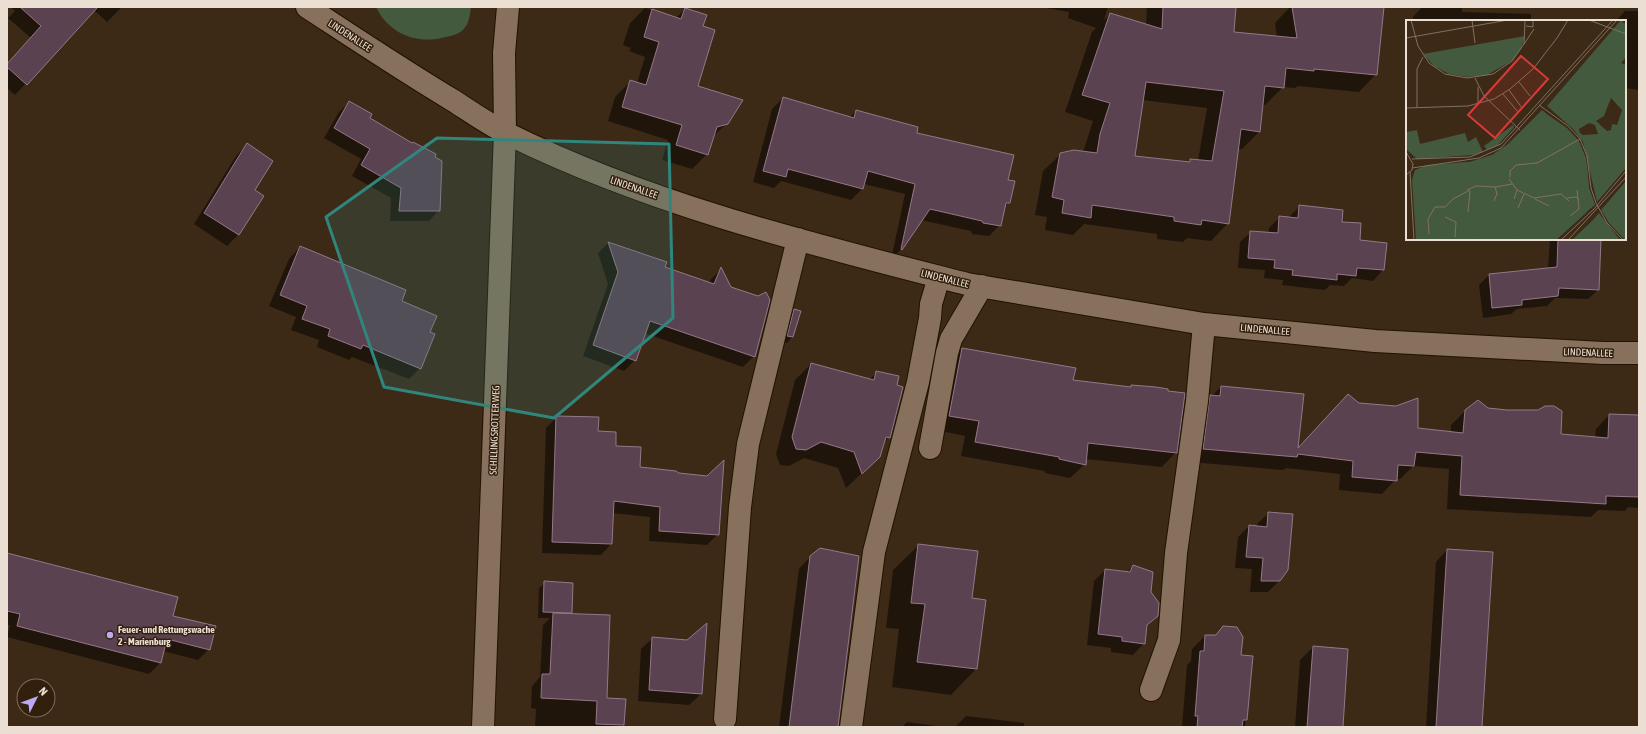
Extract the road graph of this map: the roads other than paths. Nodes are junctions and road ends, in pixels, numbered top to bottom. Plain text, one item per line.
1 (307, 7) edge
2 (508, 7) edge
3 (505, 132) junction
4 (798, 239) junction
5 (939, 276) junction
6 (982, 286) junction
7 (1204, 324) junction
8 (1639, 353) edge
9 (930, 448) dead end
10 (1151, 690) dead end
11 (725, 719) dead end
12 (483, 727) edge
13 (851, 727) edge

1 - 3 street, LINDENALLEE
2 - 3 street, SCHILLINGSROTTER WEG
3 - 4 street, LINDENALLEE
3 - 12 street, SCHILLINGSROTTER WEG
4 - 5 street, LINDENALLEE
4 - 11 street
5 - 6 street, LINDENALLEE
5 - 13 street
6 - 7 street, LINDENALLEE
6 - 9 street
7 - 8 street, LINDENALLEE
7 - 10 street

